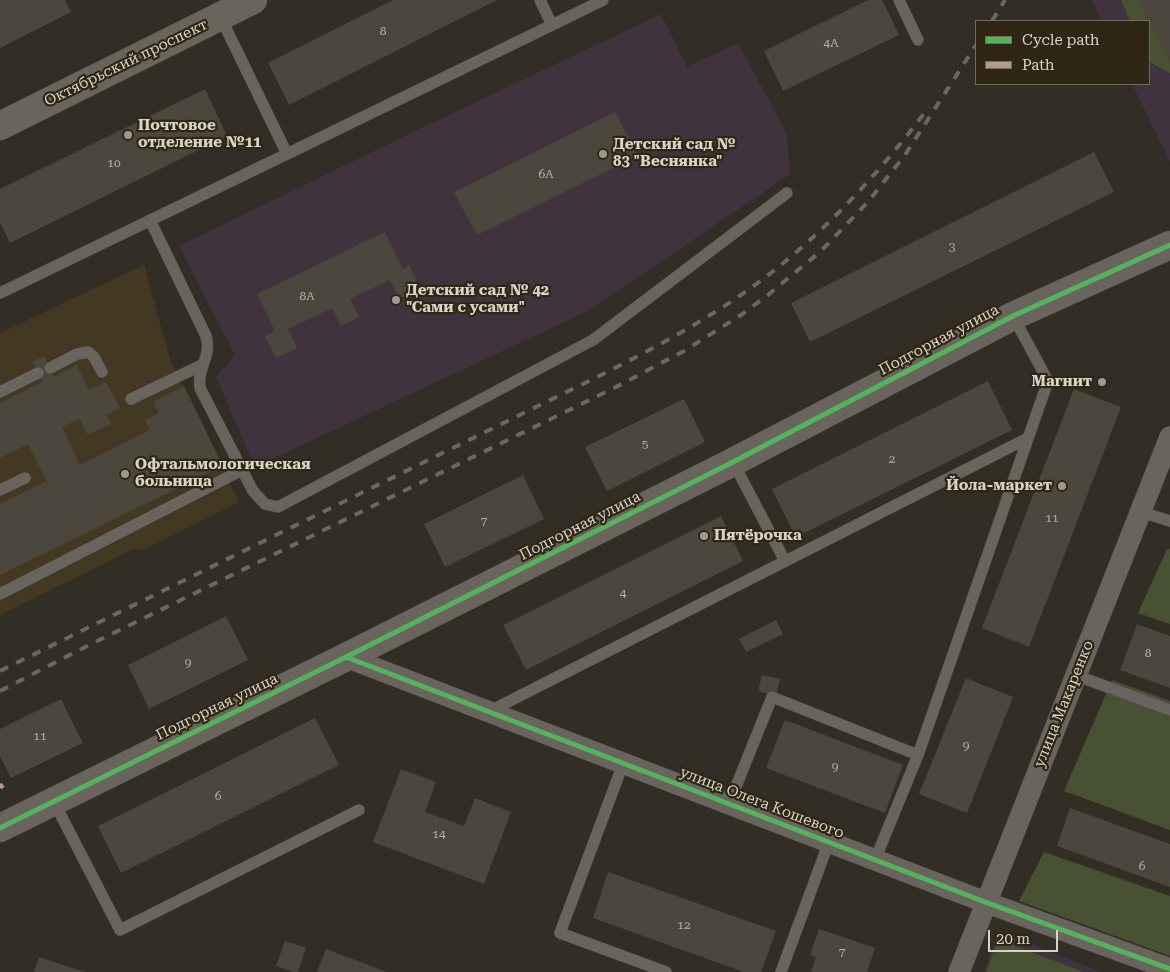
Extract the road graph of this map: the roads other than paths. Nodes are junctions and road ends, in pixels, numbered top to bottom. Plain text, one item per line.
1 (253, 0) edge
2 (540, 0) edge
3 (603, 0) edge
4 (899, 0) edge
5 (220, 16) junction
6 (552, 25) junction
7 (918, 40) dead end
8 (0, 126) edge
9 (287, 154) junction
10 (787, 193) dead end
11 (150, 220) junction
12 (1170, 245) edge
13 (0, 293) edge
14 (1013, 316) junction
15 (202, 365) junction
16 (50, 368) dead end
17 (102, 372) dead end
18 (38, 374) dead end
19 (0, 392) edge
20 (131, 399) dead end
21 (1170, 437) edge
22 (1028, 438) junction
23 (733, 462) junction
24 (242, 470) junction
25 (25, 478) dead end
26 (0, 490) edge
27 (1140, 512) junction
28 (1170, 521) edge
29 (785, 561) junction
30 (0, 594) edge
31 (346, 657) junction
32 (1075, 675) junction
33 (1170, 710) edge
34 (487, 712) junction
35 (918, 755) junction
36 (623, 764) junction
37 (54, 802) junction
38 (728, 804) junction
39 (359, 810) dead end
40 (0, 828) edge
41 (829, 842) junction
42 (875, 860) junction
43 (985, 902) junction
44 (1170, 970) edge
45 (666, 972) edge
46 (781, 972) edge
47 (959, 972) edge

1 - 5 street, Октябрьский проспект
2 - 6 lane
3 - 6 lane
4 - 7 lane
5 - 8 street, Октябрьский проспект
5 - 9 lane
6 - 9 lane
9 - 11 lane
10 - 24 lane
11 - 13 lane
11 - 15 lane
12 - 14 street, Подгорная улица
14 - 22 lane
14 - 23 street, Подгорная улица
15 - 20 lane
15 - 24 lane
16 - 17 lane
18 - 19 lane
21 - 27 street, улица Макаренко
22 - 29 lane
22 - 35 lane
23 - 29 lane
23 - 31 street, Подгорная улица
24 - 30 lane
25 - 26 lane
27 - 28 lane
27 - 32 street, улица Макаренко
29 - 34 lane
31 - 34 street, улица Олега Кошевого
31 - 37 street, Подгорная улица
32 - 33 lane
32 - 43 street, улица Макаренко
34 - 36 street, улица Олега Кошевого
35 - 38 lane
35 - 42 lane
36 - 38 street, улица Олега Кошевого
36 - 45 lane
37 - 39 lane
37 - 40 street, Подгорная улица
38 - 41 street, улица Олега Кошевого
41 - 42 street, улица Олега Кошевого
41 - 46 lane
42 - 43 street, улица Олега Кошевого
43 - 44 street, улица Олега Кошевого
43 - 47 street, улица Макаренко

